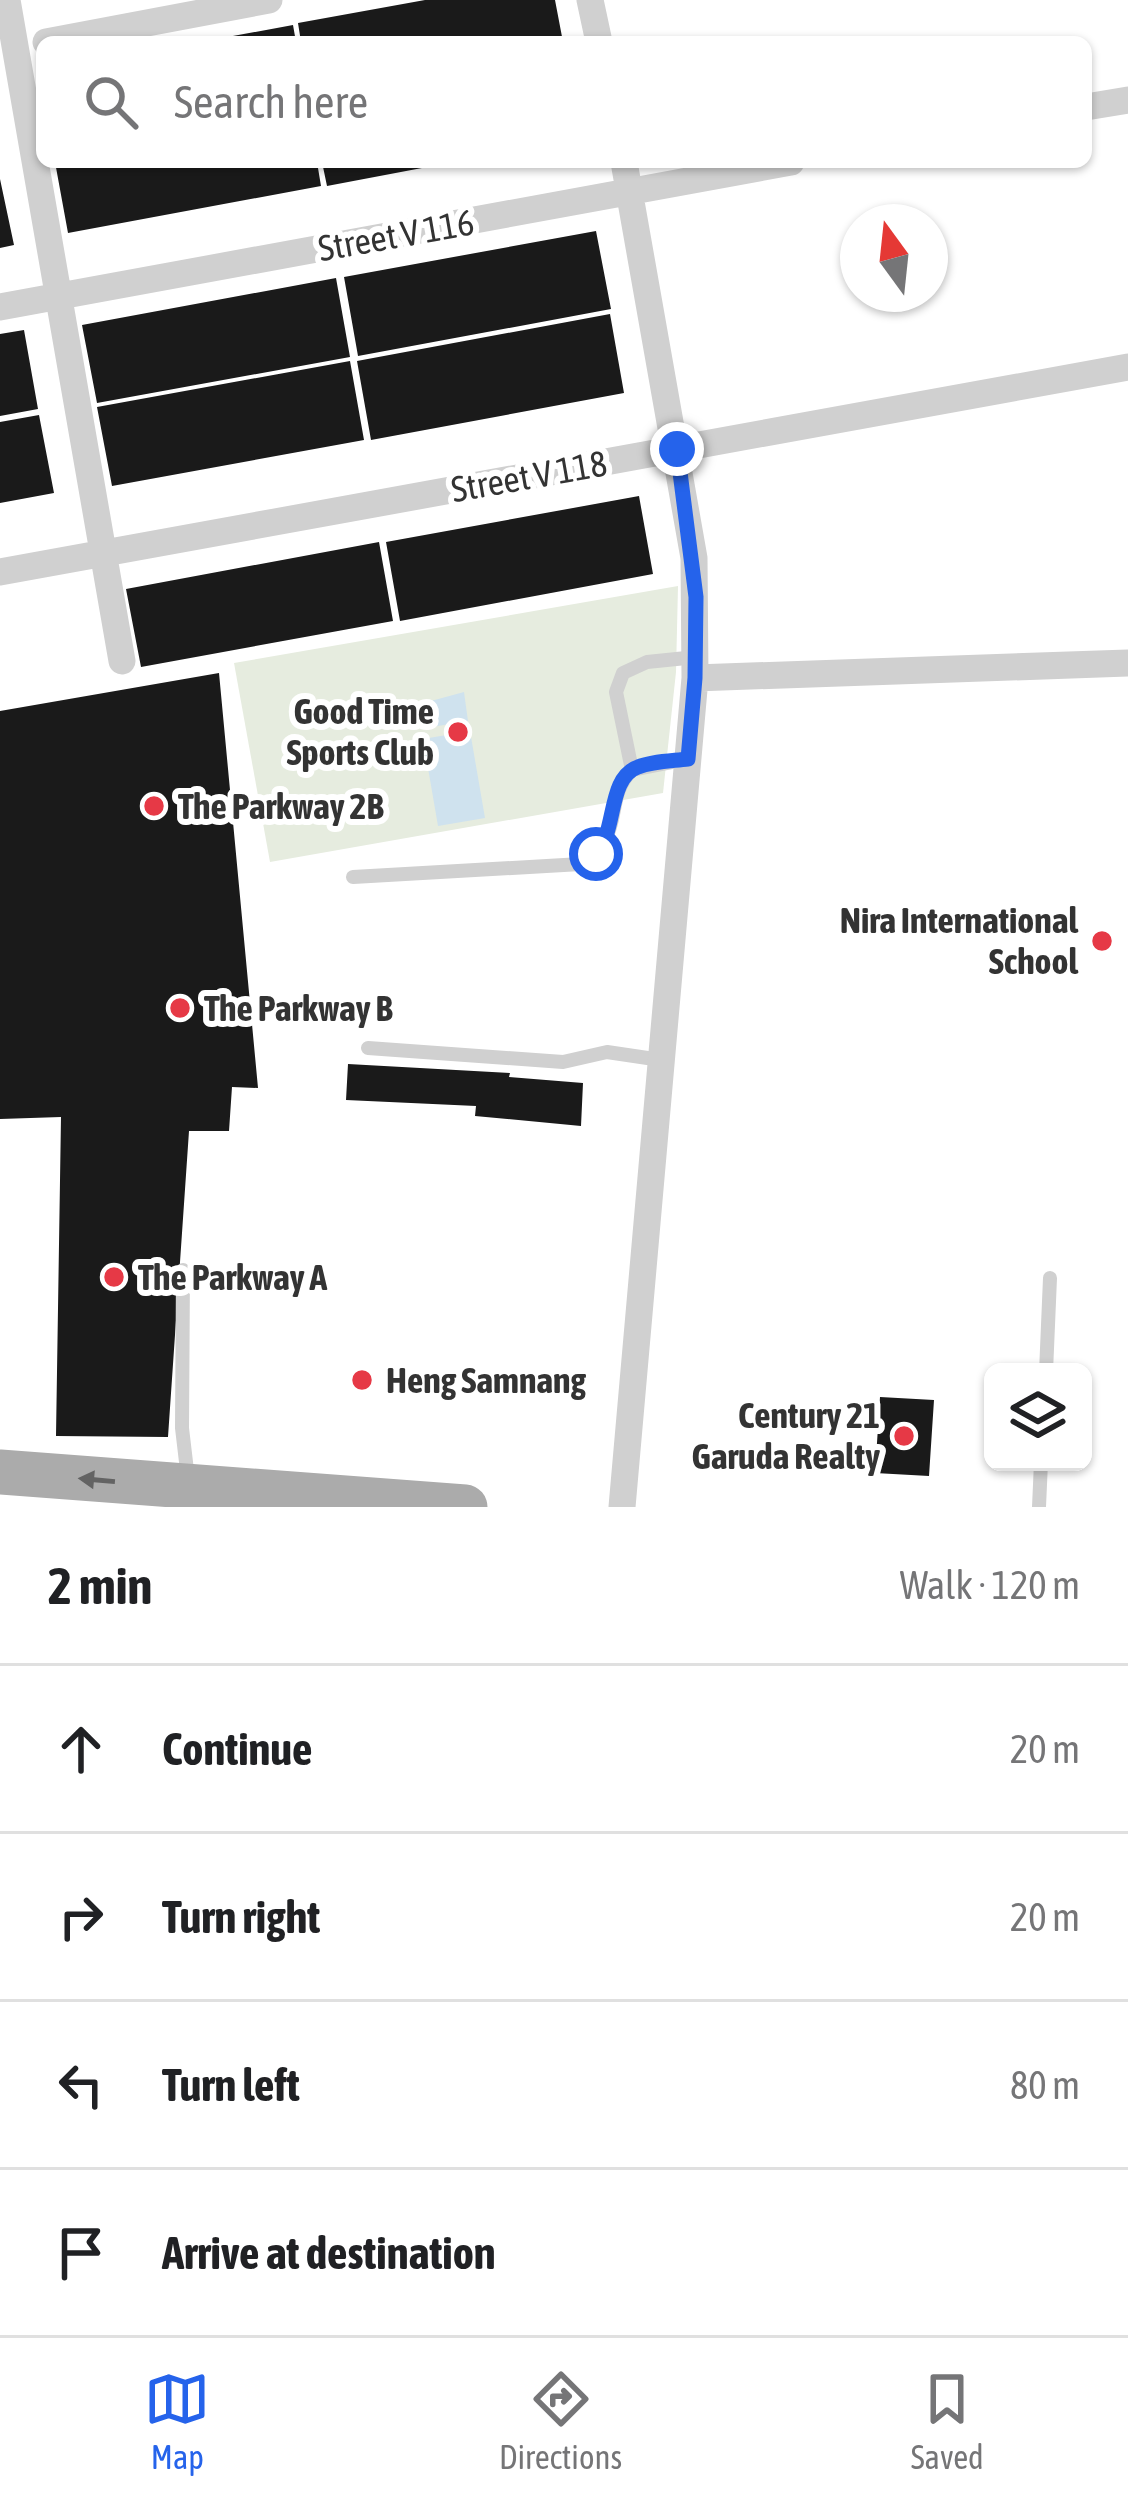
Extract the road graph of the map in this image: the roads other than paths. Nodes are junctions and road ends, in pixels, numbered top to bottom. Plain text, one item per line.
1 (7, 0) edge
2 (269, 0) edge
3 (590, 0) edge
4 (79, 36) edge
5 (598, 36) edge
6 (26, 46) edge
7 (1128, 100) edge
8 (1092, 106) edge
9 (36, 120) edge
10 (43, 168) edge
11 (625, 168) edge
12 (759, 168) edge
13 (630, 192) junction
14 (60, 296) junction
15 (0, 307) edge
16 (1128, 368) edge
17 (677, 449) junction
18 (105, 552) junction
19 (0, 572) edge
20 (122, 661) dead end
21 (1128, 663) edge
22 (695, 668) junction
23 (688, 759) junction
24 (632, 770) junction
25 (352, 877) dead end
26 (368, 1048) dead end
27 (661, 1060) junction
28 (183, 1270) dead end
29 (1050, 1278) dead end
30 (1046, 1363) edge
31 (1041, 1471) edge
32 (0, 1472) edge
33 (192, 1497) edge
34 (465, 1507) edge
35 (622, 1507) edge
36 (1039, 1507) edge

1 - 6 street
2 - 4 street
3 - 5 street
6 - 9 street
7 - 8 street
10 - 14 street
11 - 13 street
12 - 13 street, Street V 116
13 - 14 street, Street V 116
13 - 17 street
14 - 15 street, Street V 116
14 - 18 street
16 - 17 street, Street V 118
17 - 18 street, Street V 118
17 - 22 street
18 - 19 street, Street V 118
18 - 20 street
21 - 22 street
22 - 23 street
22 - 24 lane
23 - 24 lane
23 - 27 street
24 - 25 lane
26 - 27 lane
27 - 35 street
28 - 33 lane
29 - 30 lane
31 - 36 lane
33 -> 32 main road
33 - 34 main road

